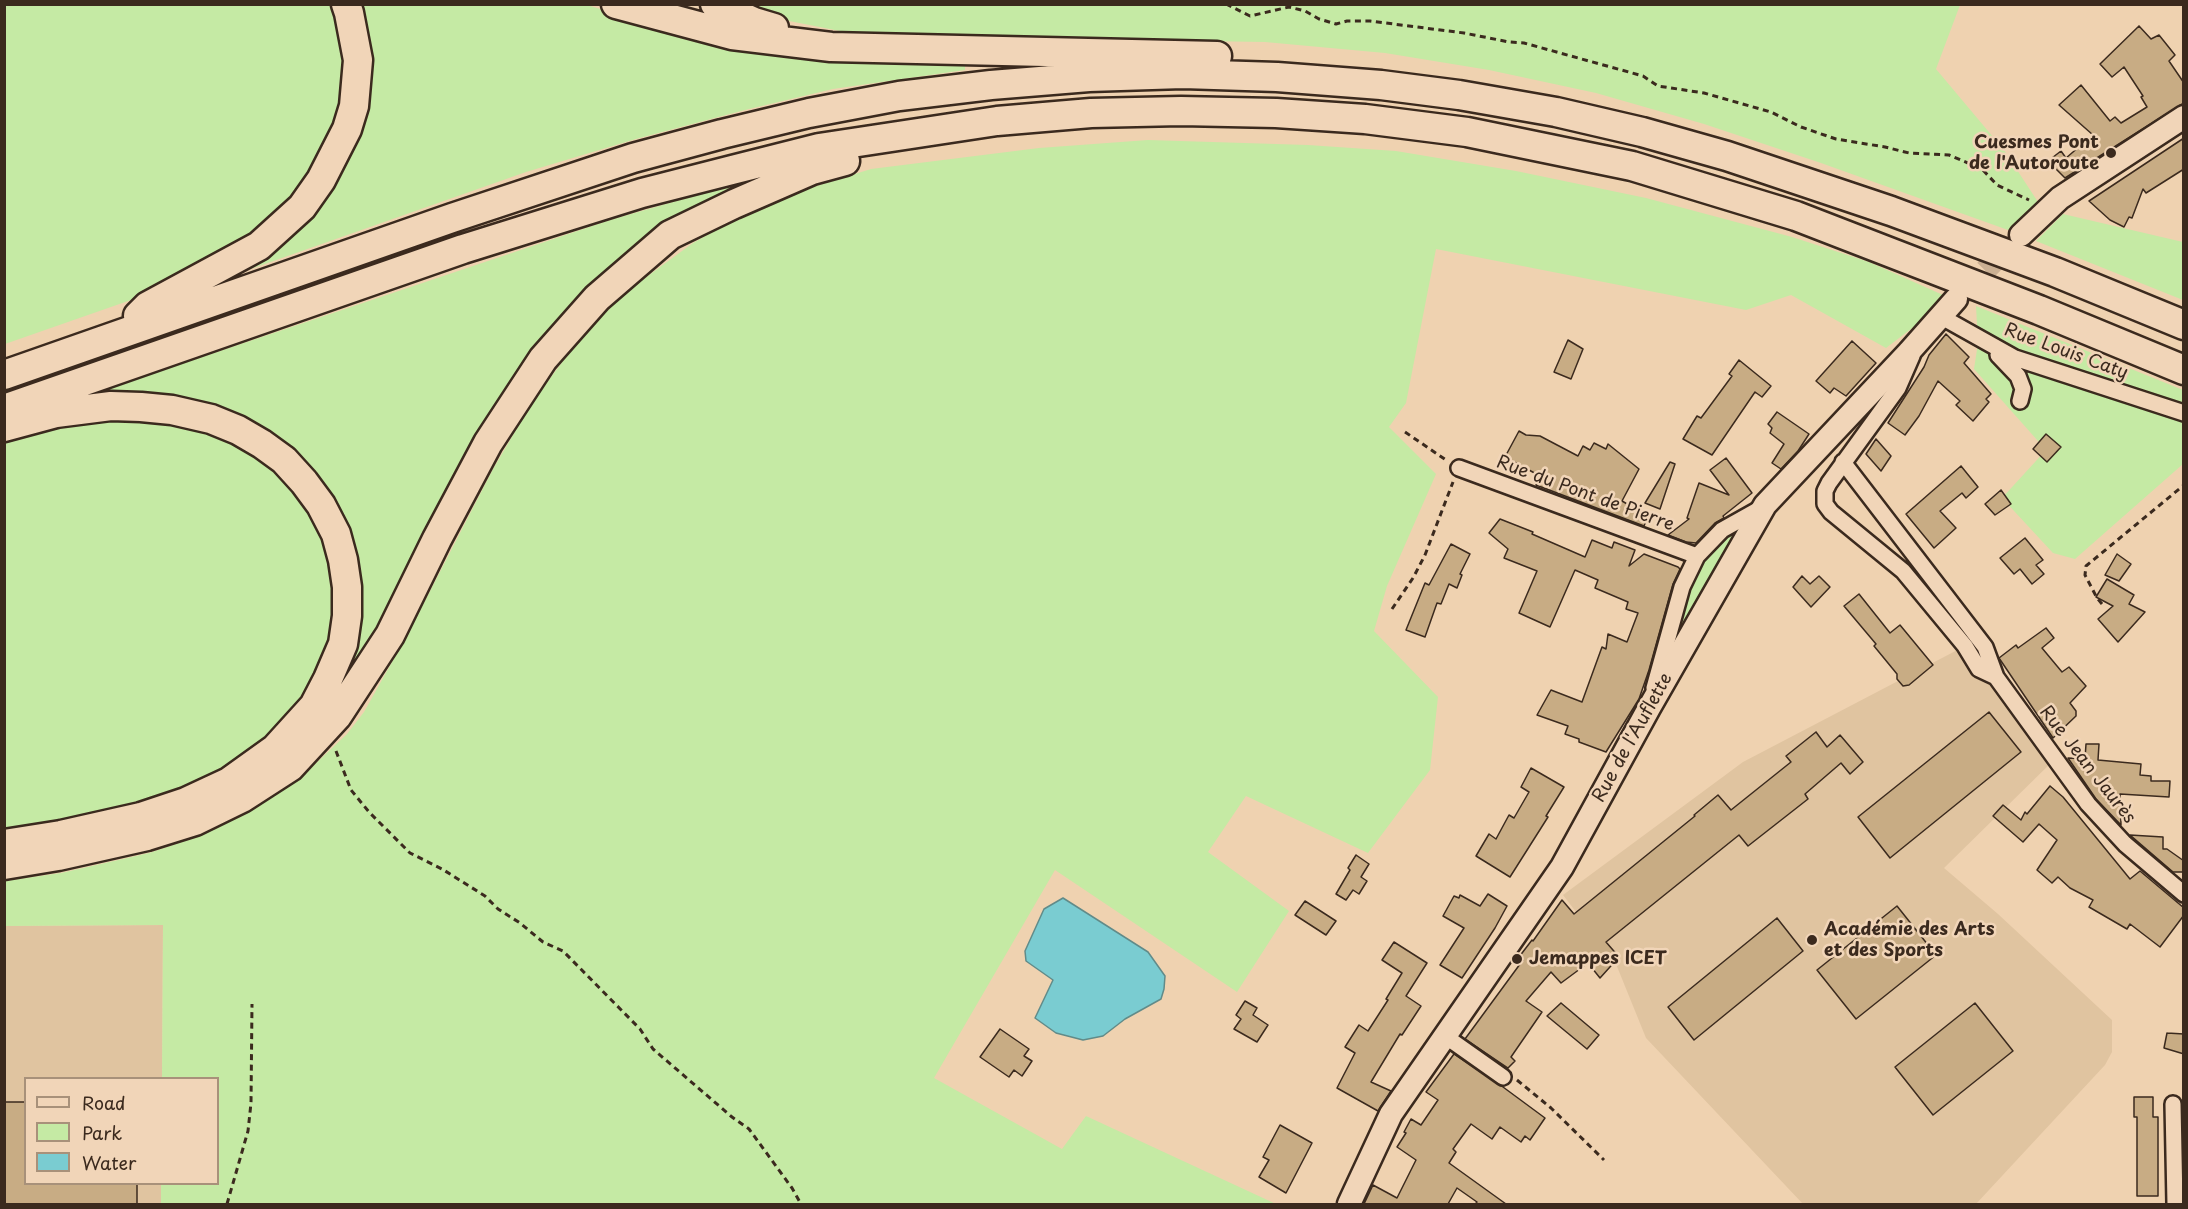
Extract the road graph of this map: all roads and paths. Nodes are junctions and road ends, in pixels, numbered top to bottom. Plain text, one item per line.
1 (346, 4) edge
2 (616, 4) edge
3 (715, 4) edge
4 (1226, 4) edge
5 (931, 50) junction
6 (1556, 112) junction
7 (2184, 117) edge
8 (902, 134) junction
9 (2046, 211) junction
10 (2021, 235) tunnel mouth
11 (1956, 299) tunnel mouth
12 (1940, 316) junction
13 (2184, 325) edge
14 (122, 333) junction
15 (1917, 343) junction
16 (1987, 344) junction
17 (2184, 370) edge
18 (4, 375) edge
19 (2020, 401) dead end
20 (4, 409) edge
21 (2184, 413) edge
22 (4, 428) edge
23 (1405, 432) dead end
24 (1843, 462) junction
25 (1460, 468) junction
26 (2184, 485) edge
27 (1765, 505) junction
28 (1697, 556) junction
29 (2102, 604) dead end
30 (1392, 609) dead end
31 (1996, 677) junction
32 (1649, 708) junction
33 (336, 750) dead end
34 (4, 844) edge
35 (4, 865) edge
36 (2184, 894) edge
37 (252, 1004) dead end
38 (1445, 1036) junction
39 (1503, 1077) joint
40 (2173, 1104) dead end
41 (1604, 1160) dead end
42 (227, 1204) edge
43 (801, 1204) edge
44 (1349, 1204) edge
45 (2175, 1204) edge

1 - 14 highway
2 - 5 highway
3 - 5 highway
4 - 9 path
5 - 6 highway
6 - 13 highway
6 - 14 highway
7 - 9 street
8 - 17 highway
8 - 20 highway
8 - 35 highway
9 - 10 street
11 - 12 street, Rue de l'Auflette
12 - 15 street, Rue de l'Auflette
12 - 16 street, Rue Louis Caty
14 - 18 highway
15 - 24 street, Rue Jean Jaurès
15 - 27 street, Rue de l'Auflette
16 - 19 street
16 - 21 street, Rue Louis Caty
22 - 34 highway
23 - 25 path
24 - 31 street, Rue Jean Jaurès
24 - 31 street, Rue Jean Jaurès
25 - 28 street, Rue du Pont de Pierre
25 - 30 path
26 - 29 path
27 - 28 street
27 - 32 street, Rue de l'Auflette
28 - 32 street
31 - 36 street, Rue Jean Jaurès
32 - 38 street, Rue de l'Auflette
33 - 43 path
37 - 42 path
38 - 39 street
38 - 44 street, Rue de l'Auflette
39 - 41 path
40 - 45 street

